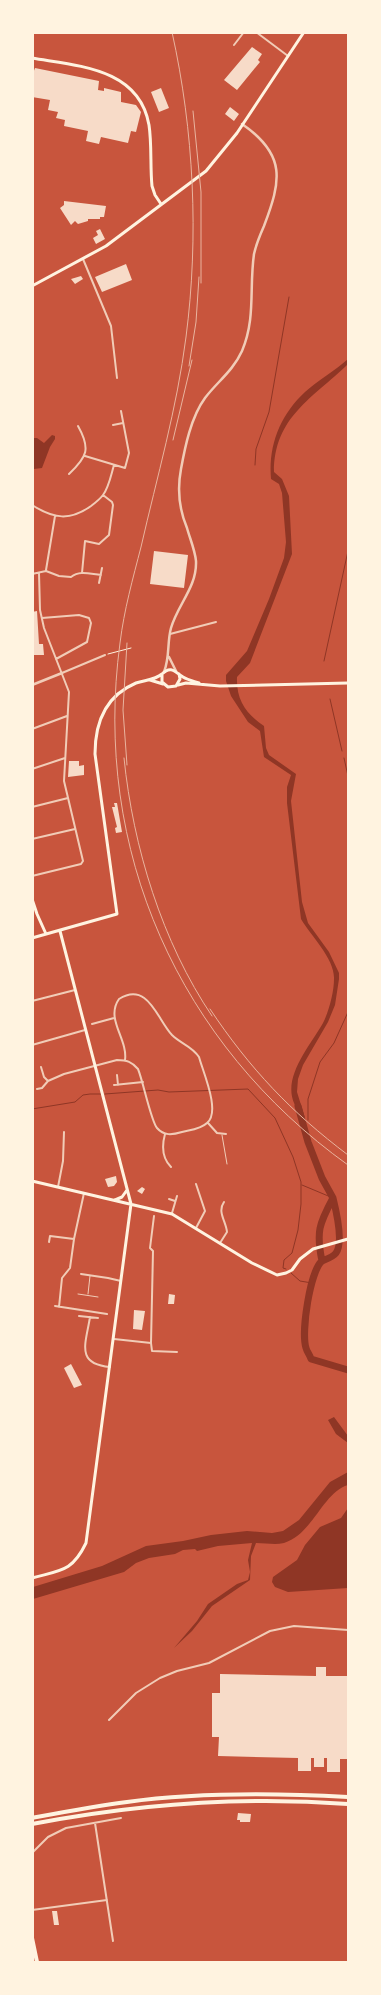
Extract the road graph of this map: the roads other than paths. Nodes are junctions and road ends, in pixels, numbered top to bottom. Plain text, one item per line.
1 (244, 32) edge
2 (256, 32) edge
3 (304, 32) edge
4 (234, 45) dead end
5 (288, 56) junction
6 (32, 58) edge
7 (242, 124) junction
8 (161, 204) junction
9 (83, 260) junction
10 (32, 286) edge
11 (117, 378) dead end
12 (121, 411) dead end
13 (123, 423) junction
14 (113, 425) dead end
15 (78, 426) dead end
16 (85, 456) junction
17 (114, 465) junction
18 (69, 474) dead end
19 (103, 496) junction
20 (32, 505) edge
21 (55, 516) junction
22 (102, 568) dead end
23 (46, 570) junction
24 (38, 573) junction
25 (82, 573) junction
26 (32, 574) edge
27 (101, 575) junction
28 (99, 583) dead end
29 (42, 618) junction
30 (216, 622) dead end
31 (170, 634) junction
32 (105, 655) road end
33 (169, 656) junction
34 (56, 659) junction
35 (177, 672) junction
36 (62, 673) junction
37 (163, 673) junction
38 (148, 680) junction
39 (348, 683) edge
40 (32, 685) edge
41 (164, 685) junction
42 (178, 685) junction
43 (204, 685) junction
44 (67, 716) junction
45 (32, 729) edge
46 (65, 758) junction
47 (32, 769) edge
48 (68, 798) junction
49 (32, 807) edge
50 (76, 828) junction
51 (32, 840) edge
52 (32, 876) edge
53 (32, 899) edge
54 (60, 930) junction
55 (46, 934) junction
56 (32, 938) edge
57 (74, 990) junction
58 (32, 1001) edge
59 (114, 1018) junction
60 (92, 1024) dead end
61 (85, 1030) junction
62 (32, 1045) edge
63 (125, 1060) junction
64 (95, 1066) junction
65 (41, 1067) dead end
66 (117, 1075) dead end
67 (48, 1081) junction
68 (144, 1084) junction
69 (114, 1085) dead end
70 (118, 1085) junction
71 (37, 1090) dead end
72 (207, 1123) junction
73 (64, 1132) dead end
74 (165, 1134) junction
75 (222, 1134) junction
76 (226, 1134) dead end
77 (167, 1163) junction
78 (227, 1164) dead end
79 (163, 1165) dead end
80 (171, 1166) dead end
81 (32, 1181) edge
82 (196, 1184) dead end
83 (58, 1187) junction
84 (127, 1190) junction
85 (84, 1193) junction
86 (177, 1196) dead end
87 (168, 1200) dead end
88 (112, 1201) junction
89 (175, 1201) junction
90 (224, 1202) dead end
91 (131, 1204) junction
92 (172, 1214) junction
93 (154, 1216) dead end
94 (196, 1228) junction
95 (74, 1239) junction
96 (348, 1239) edge
97 (49, 1242) dead end
98 (220, 1243) junction
99 (81, 1274) dead end
100 (90, 1275) junction
101 (121, 1281) junction
102 (78, 1294) dead end
103 (88, 1296) junction
104 (98, 1297) dead end
105 (55, 1306) dead end
106 (59, 1307) junction
107 (107, 1314) dead end
108 (79, 1316) dead end
109 (90, 1317) junction
110 (98, 1318) dead end
111 (114, 1339) junction
112 (151, 1343) junction
113 (177, 1352) dead end
114 (110, 1367) junction
115 (32, 1578) edge
116 (348, 1630) edge
117 (109, 1720) dead end
118 (348, 1797) edge
119 (348, 1804) edge
120 (32, 1818) edge
121 (121, 1818) dead end
122 (32, 1824) edge
123 (95, 1824) junction
124 (32, 1853) edge
125 (107, 1900) junction
126 (32, 1910) edge
127 (32, 1938) edge
128 (113, 1941) dead end
129 (38, 1962) edge

1 - 4 street
2 - 5 street
3 - 5 main road
5 - 7 main road
6 - 8 main road
7 - 8 main road
7 - 31 street
8 - 9 main road
9 - 10 main road
9 - 11 street
12 - 13 street
13 - 14 street
13 - 17 street
15 - 16 street
16 - 17 street
16 - 18 street
17 - 19 street
19 - 21 street
19 - 25 street
20 - 21 street
21 - 23 street
22 - 27 street
23 - 24 street
23 - 25 street
24 - 26 street
24 - 29 street
25 - 27 street
27 - 28 street
29 - 34 street
29 - 34 street
30 - 31 street
31 - 33 street
32 - 36 street
33 - 35 street
33 - 37 street
34 - 36 street
35 - 37 main road
35 - 42 main road
35 - 43 main road
36 - 40 street
36 - 44 street
37 - 38 main road
37 - 41 main road
38 - 41 main road
38 - 54 main road
39 - 43 main road
41 - 42 main road
42 - 43 main road
44 - 45 street
44 - 46 street
46 - 47 street
46 - 48 street
48 - 49 street
48 - 50 street
50 - 51 street
50 - 52 street
53 - 55 main road
54 - 55 main road
54 - 57 main road
55 - 56 main road
57 - 58 street
57 - 61 main road
59 - 60 street
59 - 63 street
59 - 72 street
61 - 62 street
61 - 64 main road
63 - 64 street
63 - 68 street
64 - 67 street
64 - 84 main road
65 - 67 street
66 - 70 street
67 - 71 street
68 - 70 street
68 - 74 street
69 - 70 street
72 - 74 street
72 - 75 street
73 - 83 street
74 - 77 street
75 - 76 street
75 - 78 lane
77 - 79 street
77 - 80 street
81 - 83 main road
82 - 94 street
83 - 85 main road
84 - 88 main road
84 - 91 main road
85 - 88 main road
85 - 95 street
86 - 89 street
87 - 89 street
88 - 91 main road
89 - 92 street
90 - 98 street
91 - 92 main road
91 - 101 main road
92 - 94 main road
93 - 112 street
94 - 98 main road
95 - 97 street
95 - 106 street
96 - 98 main road
99 - 100 street
100 - 101 street
100 - 103 lane
101 - 111 main road
102 - 103 lane
103 - 104 lane
105 - 106 street
106 - 107 street
108 - 109 street
109 - 110 street
109 - 114 street
111 - 112 street
111 - 114 main road
112 - 113 street
114 - 115 main road
116 - 117 street
118 - 120 highway
119 - 122 highway
121 - 123 street
123 - 124 street
123 - 125 street
125 - 126 street
125 - 128 street
127 - 129 highway

